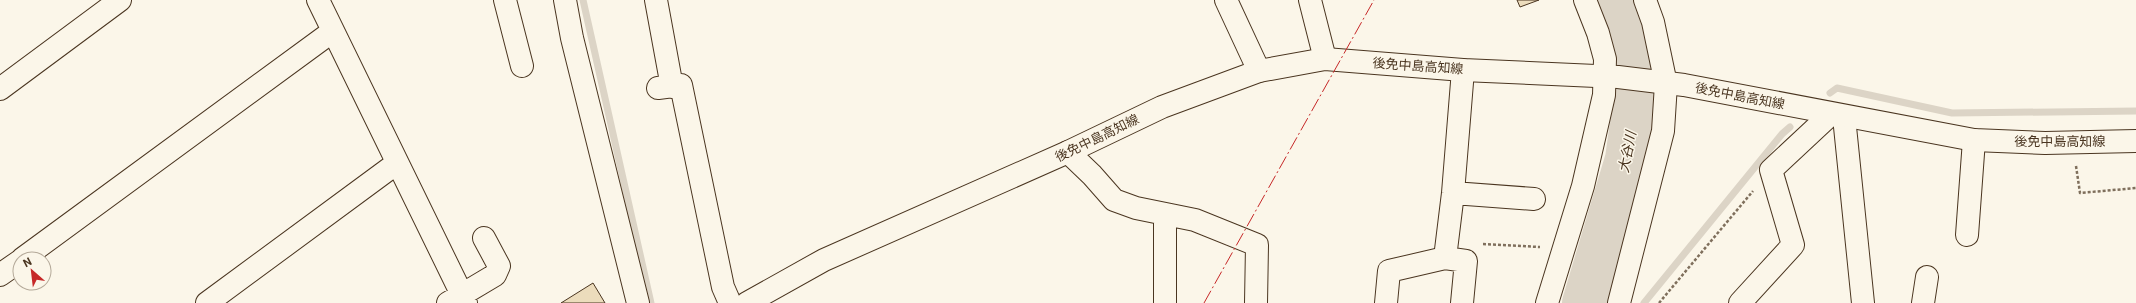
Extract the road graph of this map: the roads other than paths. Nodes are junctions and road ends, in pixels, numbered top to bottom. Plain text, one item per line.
1 (120, 0) edge
2 (318, 0) edge
3 (505, 0) edge
4 (565, 0) edge
5 (656, 0) edge
6 (1226, 0) edge
7 (1310, 0) edge
8 (1585, 0) edge
9 (1644, 0) edge
10 (333, 31) junction
11 (1325, 59) junction
12 (522, 66) dead end
13 (1463, 70) junction
14 (1259, 71) junction
15 (1611, 76) junction
16 (1666, 84) junction
17 (0, 89) edge
18 (1838, 115) junction
19 (1974, 140) junction
20 (2136, 141) edge
21 (1068, 152) junction
22 (397, 163) junction
23 (1453, 193) junction
24 (1534, 199) dead end
25 (1165, 214) junction
26 (1966, 235) dead end
27 (484, 238) dead end
28 (33, 251) edge
29 (1445, 258) junction
30 (12, 266) edge
31 (0, 275) edge
32 (1927, 278) dead end
33 (459, 300) edge
34 (207, 303) edge
35 (638, 303) edge
36 (730, 303) edge
37 (746, 303) edge
38 (1165, 303) edge
39 (1256, 303) edge
40 (1386, 303) edge
41 (1462, 303) edge
42 (1547, 303) edge
43 (1619, 303) edge
44 (1740, 303) edge
45 (1863, 303) edge
46 (1923, 303) edge

1 - 17 street
2 - 10 street
3 - 12 street
4 - 35 street
5 - 36 street
6 - 14 street
7 - 11 street
8 - 15 street
9 - 16 street
10 - 22 street
10 - 28 street
11 - 13 street, 後免中島高知線
11 - 14 street, 後免中島高知線
13 - 15 street, 後免中島高知線
13 - 23 street
14 - 21 street, 後免中島高知線
15 - 16 street, 後免中島高知線
15 - 42 street
16 - 18 street, 後免中島高知線
16 - 43 street
18 - 19 street, 後免中島高知線
18 - 44 street
18 - 45 street
19 - 20 street, 後免中島高知線
19 - 26 street
21 - 25 street
21 - 37 street, 後免中島高知線
22 - 33 street
22 - 34 street
23 - 24 street
23 - 29 street
25 - 38 street
25 - 39 street
27 - 33 street
29 - 40 street
29 - 41 street
30 - 31 street
32 - 46 street

